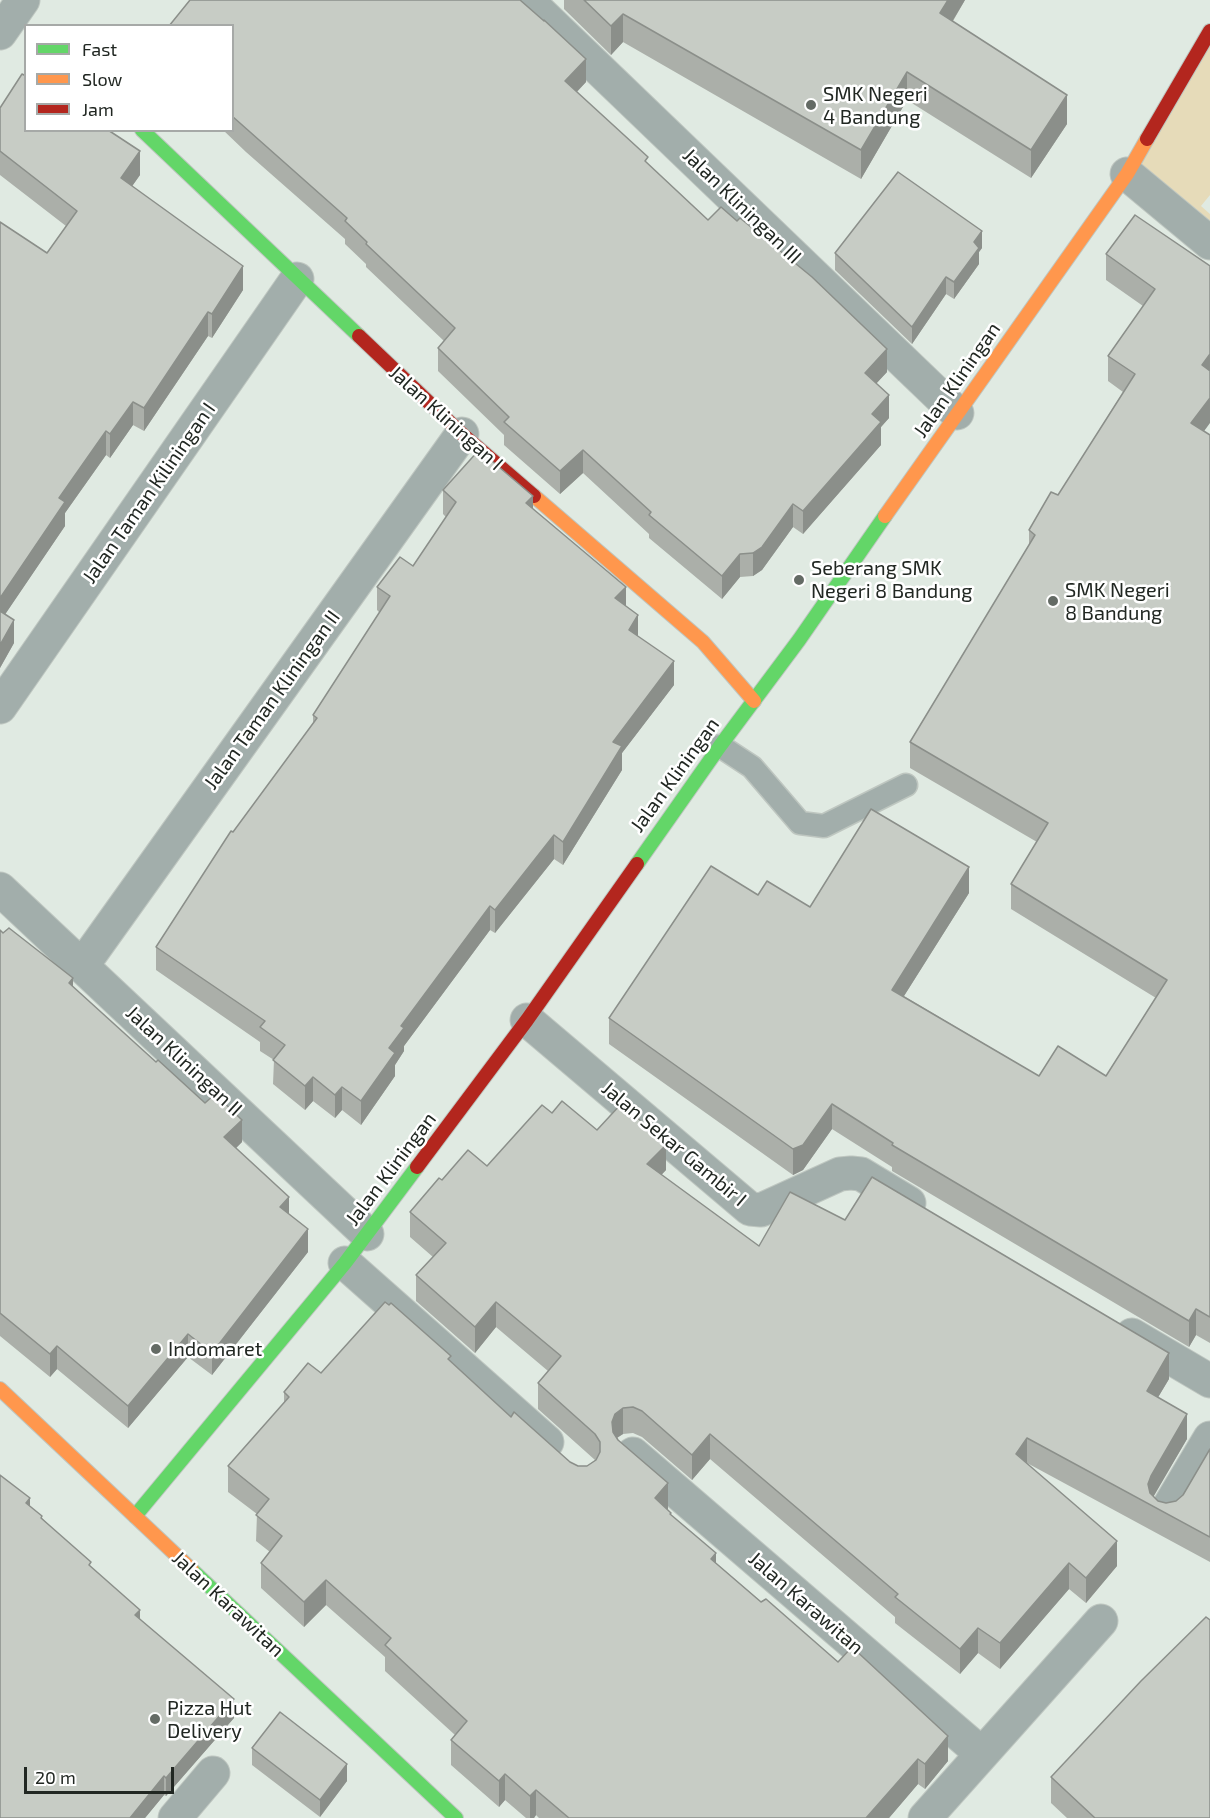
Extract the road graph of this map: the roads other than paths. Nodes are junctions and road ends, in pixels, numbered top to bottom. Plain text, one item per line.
1 (527, 0) edge
2 (1210, 31) edge
3 (144, 132) edge
4 (1127, 174) junction
5 (1210, 243) edge
6 (297, 279) junction
7 (957, 413) junction
8 (462, 434) junction
9 (754, 701) junction
10 (0, 707) edge
11 (720, 746) junction
12 (906, 785) dead end
13 (0, 889) edge
14 (82, 966) junction
15 (527, 1020) junction
16 (933, 1217) edge
17 (368, 1234) junction
18 (345, 1263) junction
19 (1107, 1320) edge
20 (1210, 1382) edge
21 (0, 1389) edge
22 (1210, 1438) edge
23 (630, 1451) edge
24 (573, 1465) edge
25 (1167, 1510) edge
26 (135, 1516) junction
27 (1101, 1621) dead end
28 (982, 1754) junction
29 (213, 1773) dead end
30 (175, 1818) edge
31 (456, 1818) edge
32 (925, 1818) edge

1 - 7 street, Jalan Kliningan III
2 - 4 street, Jalan Kliningan
3 - 6 street, Jalan Kliningan I
4 - 5 street
4 - 7 street, Jalan Kliningan
6 - 8 street, Jalan Kliningan I
6 - 10 street, Jalan Taman Kiliningan I
7 - 9 street, Jalan Kliningan
8 - 9 street, Jalan Kliningan I
8 - 14 street, Jalan Taman Kliningan II
9 - 11 street, Jalan Kliningan
11 - 12 lane
11 - 15 street, Jalan Kliningan
13 - 14 street, Jalan Kliningan II
14 - 17 street, Jalan Kliningan II
15 - 16 street, Jalan Sekar Gambir I
15 - 17 street, Jalan Kliningan
17 - 18 street, Jalan Kliningan
18 - 24 street
18 - 26 street, Jalan Kliningan
19 - 20 street
21 - 26 street, Jalan Karawitan
22 - 25 street
23 - 28 street, Jalan Karawitan
26 - 31 street, Jalan Karawitan
27 - 28 street
28 - 32 street
29 - 30 street

